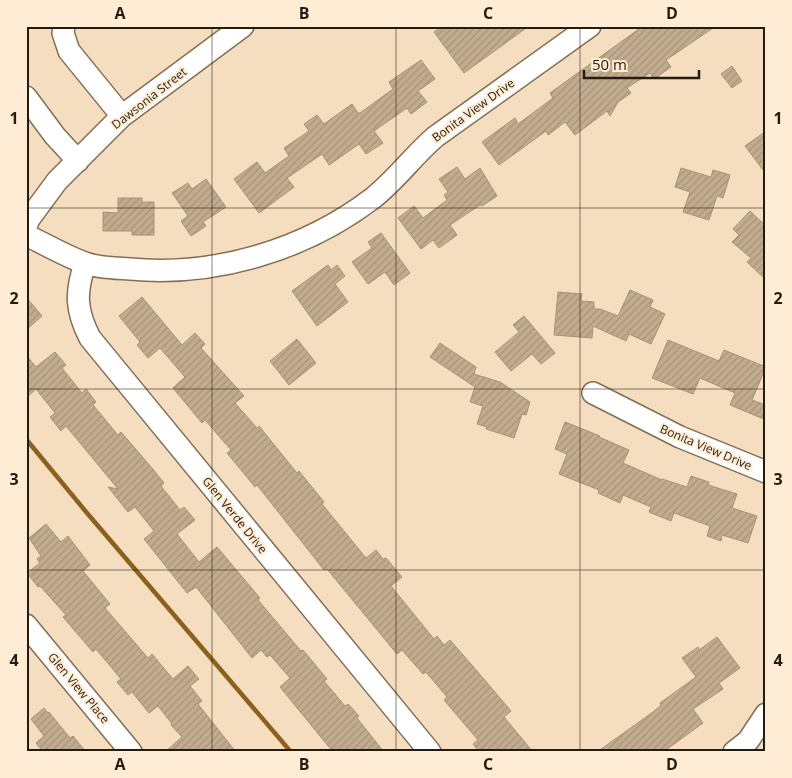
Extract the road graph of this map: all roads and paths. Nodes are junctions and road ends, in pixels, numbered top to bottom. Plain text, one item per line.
1 (64, 26) edge
2 (243, 26) edge
3 (590, 26) edge
4 (26, 97) edge
5 (122, 116) junction
6 (78, 162) junction
7 (26, 226) edge
8 (26, 235) edge
9 (85, 264) junction
10 (593, 393) dead end
11 (766, 472) edge
12 (26, 625) edge
13 (766, 714) edge
14 (131, 752) edge
15 (430, 752) edge
16 (734, 752) edge

1 - 5 street
2 - 5 street, Dawsonia Street
3 - 9 street, Bonita View Drive
4 - 6 street
5 - 6 street, Dawsonia Street
6 - 7 street, Dawsonia Street
8 - 9 street, Bonita View Drive
9 - 15 street, Glen Verde Drive
10 - 11 street, Bonita View Drive
12 - 14 street, Glen View Place
13 - 16 street

